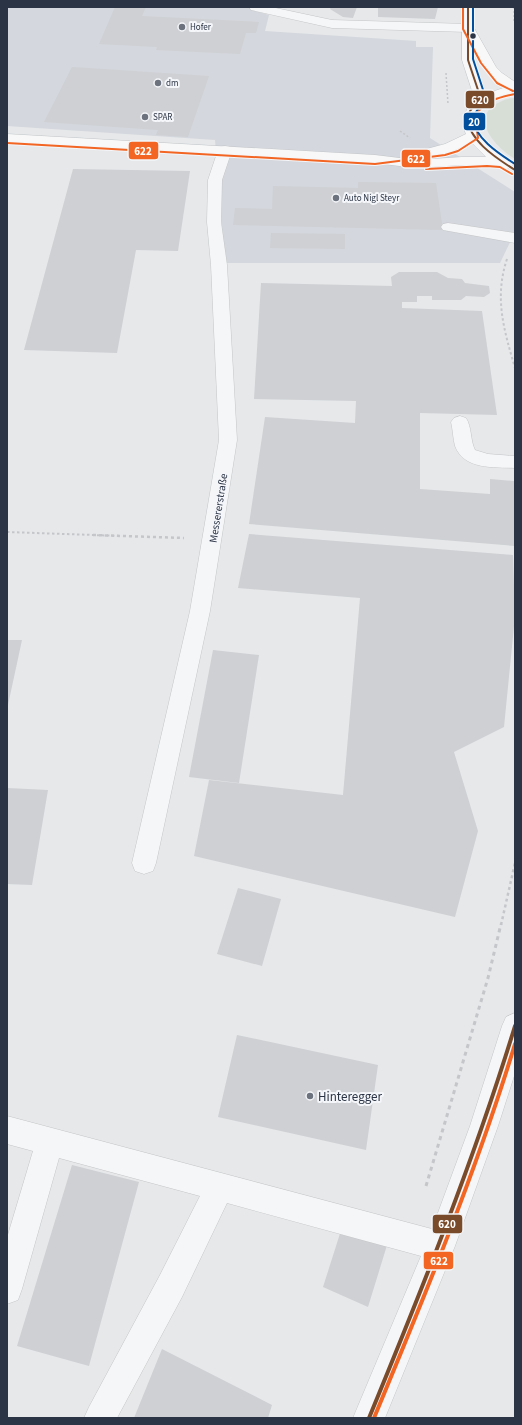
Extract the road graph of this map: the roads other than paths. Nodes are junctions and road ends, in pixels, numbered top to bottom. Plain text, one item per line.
1 (255, 7) edge
2 (468, 7) edge
3 (468, 28) junction
4 (515, 88) edge
5 (481, 99) junction
6 (474, 134) junction
7 (7, 138) edge
8 (225, 150) junction
9 (375, 159) junction
10 (502, 162) junction
11 (515, 170) edge
12 (448, 227) dead end
13 (515, 238) edge
14 (460, 422) dead end
15 (515, 462) edge
16 (144, 863) dead end
17 (515, 1026) edge
18 (7, 1130) edge
19 (50, 1142) junction
20 (220, 1187) junction
21 (440, 1246) junction
22 (7, 1289) edge
23 (100, 1418) edge
24 (370, 1418) edge

1 - 3 street
2 - 3 main road
3 - 4 main road
3 - 5 main road
4 - 5 main road
5 - 6 main road
6 - 9 main road
6 - 10 main road
7 - 8 main road
8 - 9 main road
8 - 16 street, Messererstraße
9 - 10 main road
10 - 11 main road
12 - 13 street
14 - 15 street
17 - 21 street
18 - 19 street
19 - 20 street
19 - 22 street
20 - 21 street
20 - 23 street
21 - 24 street

